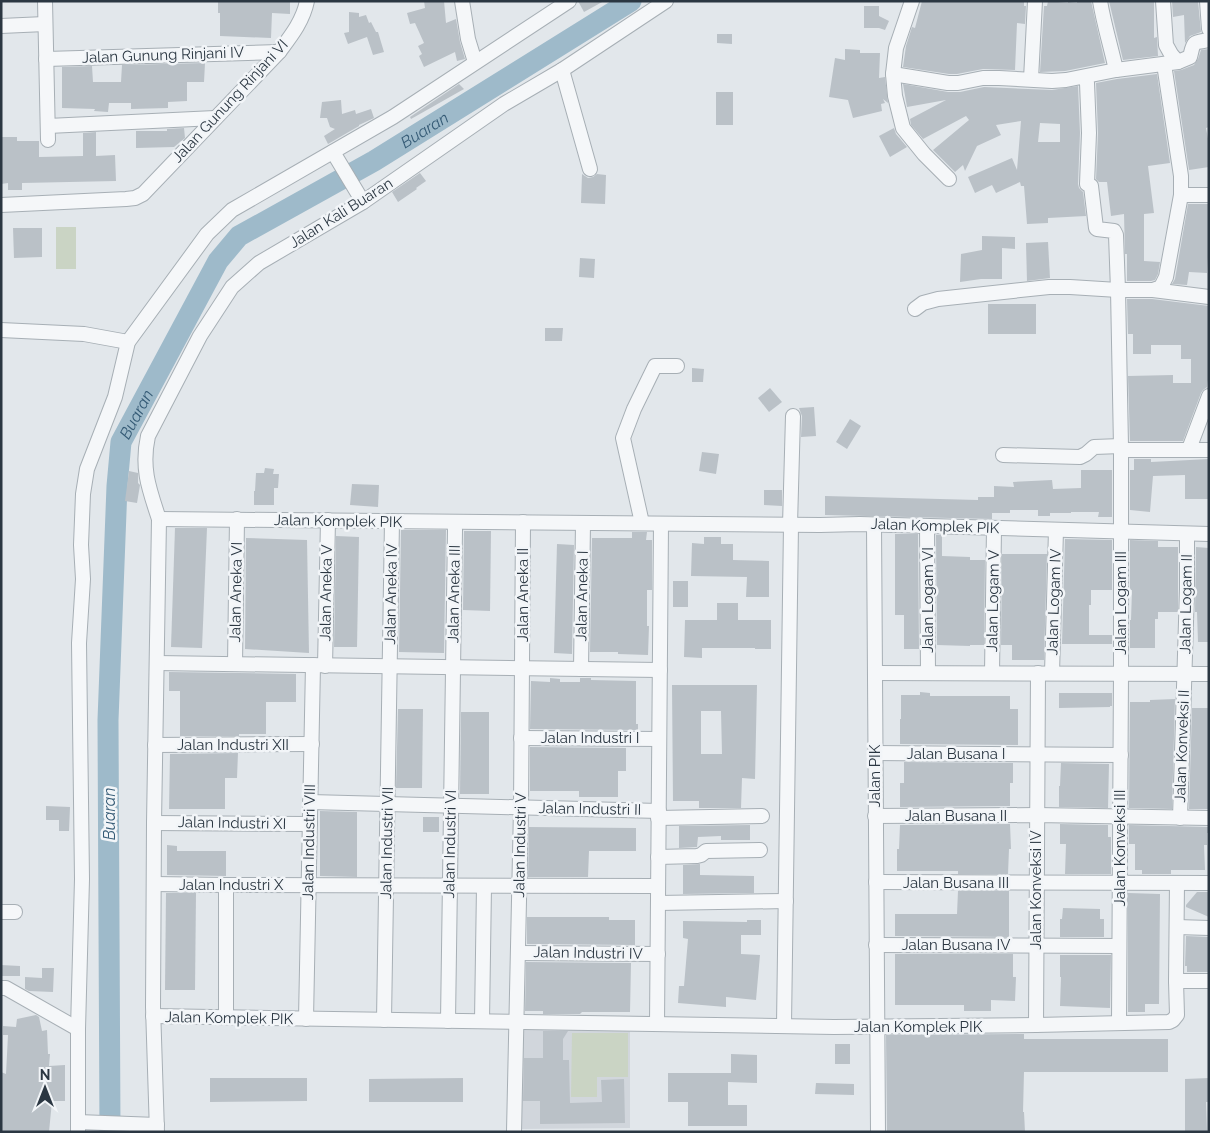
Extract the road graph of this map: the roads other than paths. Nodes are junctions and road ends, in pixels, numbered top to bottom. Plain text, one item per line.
1 (45, 1) edge
2 (307, 1) edge
3 (462, 1) edge
4 (569, 1) edge
5 (666, 1) edge
6 (912, 1) edge
7 (1035, 1) edge
8 (1100, 1) edge
9 (1163, 1) edge
10 (1207, 1) edge
11 (45, 24) junction
12 (1, 26) edge
13 (1209, 29) edge
14 (1209, 40) edge
15 (280, 52) junction
16 (46, 59) junction
17 (475, 62) junction
18 (1171, 63) junction
19 (562, 70) junction
20 (1116, 70) junction
21 (893, 74) junction
22 (1084, 76) junction
23 (1031, 80) junction
24 (215, 118) junction
25 (48, 126) junction
26 (48, 140) dead end
27 (334, 154) junction
28 (590, 170) dead end
29 (949, 179) dead end
30 (1181, 195) junction
31 (1209, 195) edge
32 (361, 199) junction
33 (1, 205) edge
34 (1118, 290) junction
35 (1153, 290) junction
36 (1209, 297) edge
37 (915, 309) dead end
38 (1, 330) edge
39 (128, 342) junction
40 (677, 366) dead end
41 (1209, 396) edge
42 (793, 416) dead end
43 (1121, 448) junction
44 (1189, 449) junction
45 (1209, 450) edge
46 (1003, 455) dead end
47 (159, 519) junction
48 (237, 520) junction
49 (328, 520) junction
50 (392, 521) junction
51 (454, 522) junction
52 (523, 522) junction
53 (583, 523) junction
54 (642, 523) junction
55 (661, 524) junction
56 (790, 525) junction
57 (867, 525) junction
58 (927, 526) junction
59 (994, 528) junction
60 (1056, 530) junction
61 (1121, 532) junction
62 (1187, 534) junction
63 (1209, 534) edge
64 (157, 663) junction
65 (235, 664) junction
66 (319, 666) junction
67 (390, 666) junction
68 (453, 667) junction
69 (522, 668) junction
70 (581, 669) junction
71 (660, 670) junction
72 (874, 674) junction
73 (928, 674) junction
74 (992, 674) junction
75 (1045, 674) junction
76 (1121, 674) junction
77 (1184, 674) junction
78 (1209, 674) edge
79 (521, 738) junction
80 (659, 739) junction
81 (312, 744) junction
82 (156, 745) junction
83 (875, 753) junction
84 (1038, 755) junction
85 (1121, 755) junction
86 (310, 802) junction
87 (387, 804) junction
88 (451, 806) junction
89 (521, 808) junction
90 (659, 814) junction
91 (1037, 815) junction
92 (762, 816) dead end
93 (875, 816) junction
94 (1120, 817) junction
95 (1180, 818) junction
96 (1209, 818) edge
97 (154, 823) junction
98 (310, 824) junction
99 (760, 850) dead end
100 (658, 856) junction
101 (876, 882) junction
102 (1036, 883) junction
103 (1120, 883) junction
104 (1209, 883) edge
105 (154, 884) junction
106 (1177, 884) junction
107 (226, 886) junction
108 (308, 886) junction
109 (386, 886) junction
110 (450, 886) junction
111 (484, 886) junction
112 (519, 886) junction
113 (658, 886) junction
114 (786, 901) junction
115 (658, 903) junction
116 (1177, 927) junction
117 (1209, 928) edge
118 (876, 945) junction
119 (1036, 946) junction
120 (1119, 946) junction
121 (518, 953) junction
122 (658, 954) junction
123 (1176, 981) junction
124 (1209, 981) edge
125 (1, 988) edge
126 (153, 1016) junction
127 (226, 1018) junction
128 (306, 1019) junction
129 (384, 1020) junction
130 (448, 1021) junction
131 (482, 1021) junction
132 (516, 1022) junction
133 (1119, 1023) junction
134 (657, 1024) junction
135 (784, 1026) junction
136 (1036, 1026) junction
137 (877, 1027) junction
138 (78, 1029) junction
139 (80, 1125) edge
140 (155, 1127) edge
141 (514, 1132) edge
142 (878, 1132) edge

1 - 11 street
2 - 15 street, Jalan Gunung Rinjani VI
3 - 17 street
4 - 17 street
5 - 19 street, Jalan Kali Buaran
6 - 21 street
7 - 23 street
8 - 20 street
9 - 18 street
10 - 13 street
11 - 12 street
11 - 16 street
14 - 18 street
15 - 16 street, Jalan Gunung Rinjani IV
15 - 24 street, Jalan Gunung Rinjani VI
16 - 25 street
17 - 27 street
18 - 20 street
18 - 30 street
19 - 28 street
19 - 32 street, Jalan Kali Buaran
20 - 22 street
21 - 23 street
21 - 29 street
22 - 23 street
22 - 34 street, Jalan Logam III
24 - 25 street
24 - 33 street, Jalan Gunung Rinjani VI
25 - 26 street
27 - 32 street
27 - 39 street
30 - 31 street
30 - 35 street
32 - 47 street, Jalan Kali Buaran
34 - 35 street
34 - 37 street
34 - 43 street, Jalan Logam III
35 - 36 street
38 - 39 street
39 - 138 street
40 - 54 street
41 - 44 street
42 - 56 street
43 - 44 street
43 - 46 street
43 - 61 street, Jalan Logam III
44 - 45 street
47 - 48 street, Jalan Komplek PIK
47 - 64 street, Jalan Komplek PIK
48 - 49 street, Jalan Komplek PIK
48 - 65 street, Jalan Aneka VI
49 - 50 street, Jalan Komplek PIK
49 - 66 street, Jalan Aneka V
50 - 51 street, Jalan Komplek PIK
50 - 67 street, Jalan Aneka IV
51 - 52 street, Jalan Komplek PIK
51 - 68 street, Jalan Aneka III
52 - 53 street, Jalan Komplek PIK
52 - 69 street, Jalan Aneka II
53 - 54 street, Jalan Komplek PIK
53 - 70 street, Jalan Aneka I
54 - 55 street, Jalan Komplek PIK
55 - 56 street, Jalan Komplek PIK
55 - 71 street
56 - 57 street, Jalan Komplek PIK
56 - 114 street
57 - 58 street, Jalan Komplek PIK
57 - 72 street, Jalan PIK
58 - 59 street, Jalan Komplek PIK
58 - 73 street, Jalan Logam VI
59 - 60 street, Jalan Komplek PIK
59 - 74 street, Jalan Logam V
60 - 61 street, Jalan Komplek PIK
60 - 75 street, Jalan Logam IV
61 - 62 street, Jalan Komplek PIK
61 - 76 street, Jalan Logam III
62 - 63 street, Jalan Komplek PIK
62 - 77 street, Jalan Logam II
64 - 65 street
64 - 82 street, Jalan Komplek PIK
65 - 66 street
66 - 67 street
66 - 81 street, Jalan Industri VIII
67 - 68 street
67 - 87 street, Jalan Industri VII
68 - 69 street
68 - 88 street, Jalan Industri VI
69 - 70 street
69 - 79 street, Jalan Industri V
70 - 71 street
71 - 80 street
72 - 73 street
72 - 83 street, Jalan PIK
73 - 74 street
74 - 75 street
75 - 76 street
75 - 84 street, Jalan Konveksi IV
76 - 77 street
76 - 85 street, Jalan Konveksi III
77 - 78 street
77 - 95 street, Jalan Konveksi II
79 - 80 street, Jalan Industri I
79 - 89 street, Jalan Industri V
80 - 90 street
81 - 82 street, Jalan Industri XII
81 - 86 street, Jalan Industri VIII
82 - 97 street, Jalan Komplek PIK
83 - 84 street, Jalan Busana I
83 - 93 street, Jalan PIK
84 - 85 street
84 - 91 street, Jalan Konveksi IV
85 - 94 street, Jalan Konveksi III
86 - 87 street
86 - 98 street, Jalan Industri VIII
87 - 88 street
87 - 109 street, Jalan Industri VII
88 - 89 street
88 - 110 street, Jalan Industri VI
89 - 90 street, Jalan Industri II
89 - 112 street, Jalan Industri V
90 - 92 street, Jalan Industri II
90 - 100 street
91 - 93 street, Jalan Busana II
91 - 94 street, Jalan Busana II
91 - 102 street, Jalan Konveksi IV
93 - 101 street, Jalan PIK
94 - 95 street, Jalan Busana II
94 - 103 street, Jalan Konveksi III
95 - 96 street, Jalan Busana II
97 - 98 street, Jalan Industri XI
97 - 105 street, Jalan Komplek PIK
98 - 108 street, Jalan Industri VIII
99 - 100 street
100 - 113 street
101 - 102 street, Jalan Busana III
101 - 118 street, Jalan PIK
102 - 103 street, Jalan Busana III
102 - 119 street, Jalan Konveksi IV
103 - 106 street, Jalan Busana III
103 - 120 street, Jalan Konveksi III
104 - 106 street, Jalan Busana III
105 - 107 street, Jalan Industri X
105 - 126 street, Jalan Komplek PIK
106 - 116 street
107 - 108 street, Jalan Industri X
107 - 127 street
108 - 109 street, Jalan Industri X
108 - 128 street, Jalan Industri VIII
109 - 110 street, Jalan Industri X
109 - 129 street, Jalan Industri VII
110 - 111 street, Jalan Industri X
110 - 130 street, Jalan Industri VI
111 - 112 street, Jalan Industri X
111 - 131 street
112 - 113 street, Jalan Industri X
112 - 121 street, Jalan Industri V
113 - 115 street
114 - 115 street
114 - 135 street
115 - 122 street
116 - 117 street
116 - 123 street
118 - 119 street, Jalan Busana IV
118 - 137 street, Jalan PIK
119 - 120 street, Jalan Busana IV
119 - 136 street, Jalan Konveksi IV
120 - 133 street, Jalan Konveksi III
121 - 122 street, Jalan Industri IV
121 - 132 street, Jalan Industri V
122 - 134 street
123 - 124 street
123 - 133 street, Jalan Komplek PIK
125 - 138 street
126 - 127 street, Jalan Komplek PIK
126 - 140 street
127 - 128 street, Jalan Komplek PIK
128 - 129 street, Jalan Komplek PIK
129 - 130 street, Jalan Komplek PIK
130 - 131 street, Jalan Komplek PIK
131 - 132 street, Jalan Komplek PIK
132 - 134 street, Jalan Komplek PIK
132 - 141 street, Jalan Industri V
133 - 136 street, Jalan Komplek PIK
134 - 135 street, Jalan Komplek PIK
135 - 137 street, Jalan Komplek PIK
136 - 137 street, Jalan Komplek PIK
137 - 142 street, Jalan PIK
138 - 139 street
139 - 140 street

